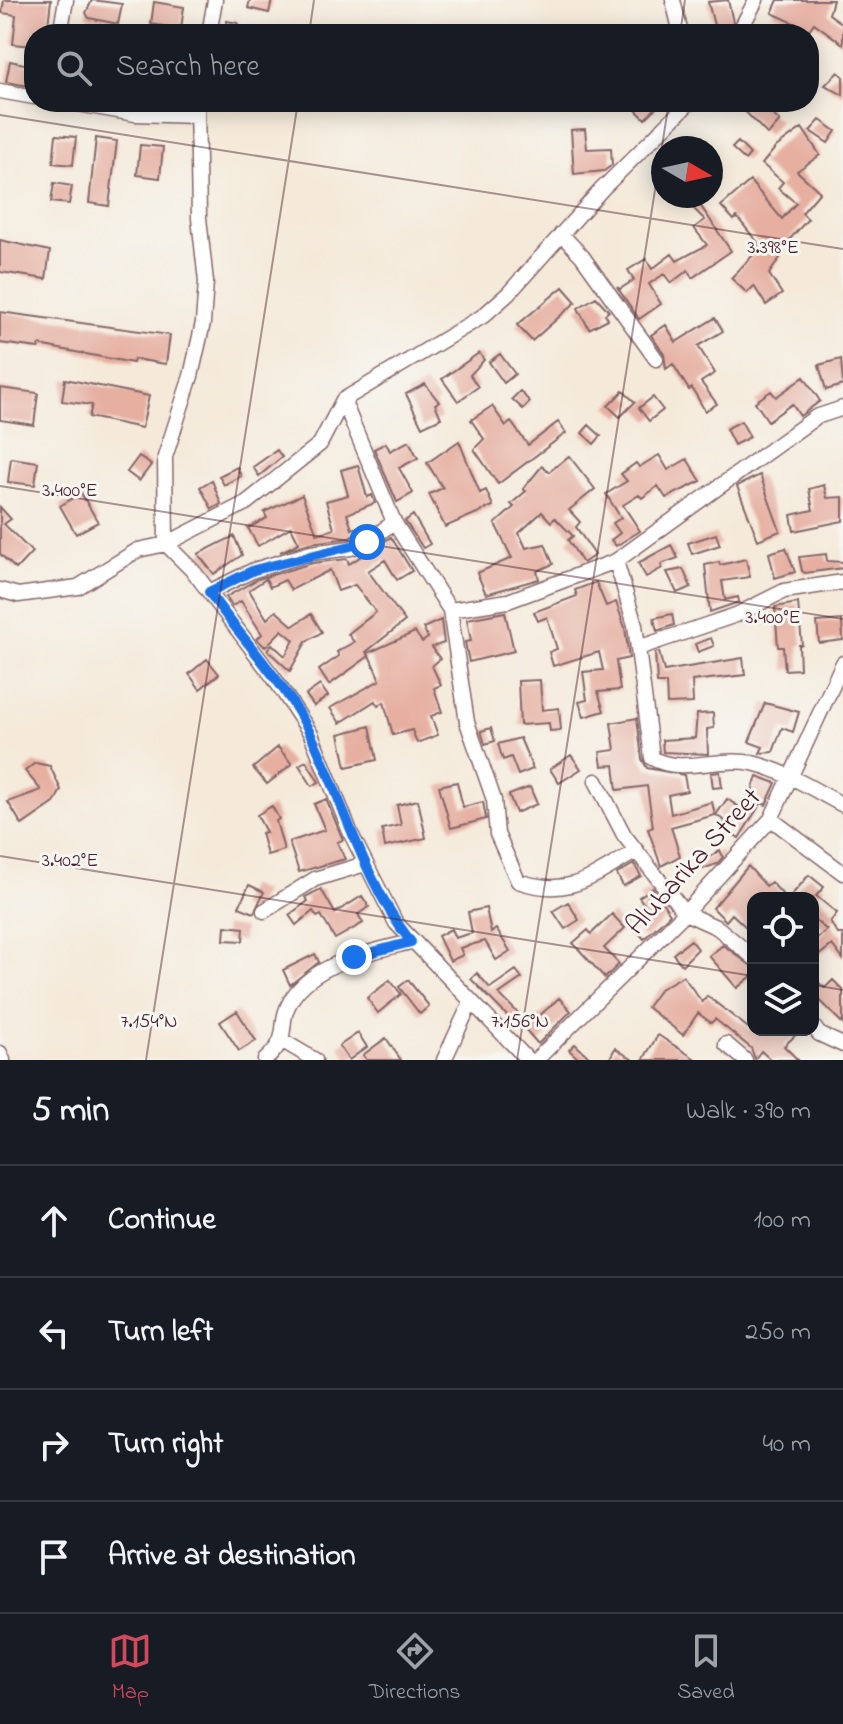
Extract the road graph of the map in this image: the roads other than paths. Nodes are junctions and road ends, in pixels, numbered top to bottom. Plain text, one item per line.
1 (66, 0) edge
2 (215, 0) edge
3 (673, 0) edge
4 (756, 0) edge
5 (62, 24) edge
6 (211, 24) edge
7 (679, 24) edge
8 (743, 24) edge
9 (0, 91) edge
10 (24, 95) edge
11 (124, 112) edge
12 (159, 112) edge
13 (196, 112) edge
14 (679, 112) edge
15 (561, 234) junction
16 (656, 359) dead end
17 (343, 400) junction
18 (843, 408) edge
19 (394, 522) junction
20 (166, 544) junction
21 (616, 561) junction
22 (843, 582) edge
23 (0, 590) edge
24 (209, 592) junction
25 (450, 610) junction
26 (638, 648) junction
27 (843, 663) edge
28 (840, 681) edge
29 (792, 779) junction
30 (596, 781) dead end
31 (843, 805) edge
32 (771, 819) junction
33 (637, 851) junction
34 (365, 864) junction
35 (843, 873) edge
36 (264, 911) dead end
37 (685, 913) junction
38 (411, 942) junction
39 (747, 952) edge
40 (471, 1002) junction
41 (819, 1034) edge
42 (283, 1041) junction
43 (726, 1044) dead end
44 (843, 1045) edge
45 (0, 1053) edge
46 (3, 1060) edge
47 (265, 1060) edge
48 (315, 1060) edge
49 (444, 1060) edge
50 (528, 1060) edge
51 (536, 1060) edge
52 (745, 1060) edge

1 - 5 street
2 - 6 street
3 - 7 street
4 - 8 street
9 - 10 street
11 - 12 street
13 - 20 street
14 - 15 street
15 - 16 street
15 - 17 street
17 - 19 street
17 - 20 street
18 - 21 street
19 - 24 street
19 - 25 street
20 - 23 street
20 - 24 street
21 - 25 street
21 - 26 street
22 - 26 street
24 - 34 street
25 - 33 street
26 - 29 street
27 - 28 street, Alubarika Street
28 - 29 street, Alubarika Street
29 - 31 street
29 - 32 street, Alubarika Street
30 - 33 street
32 - 35 street
32 - 37 street, Alubarika Street
33 - 37 street
34 - 36 street
34 - 38 street
37 - 39 street
37 - 51 street, Alubarika Street
38 - 40 street
38 - 42 street
40 - 49 street
40 - 50 street
41 - 44 street
42 - 47 street
42 - 48 street
43 - 52 street
45 - 46 street

